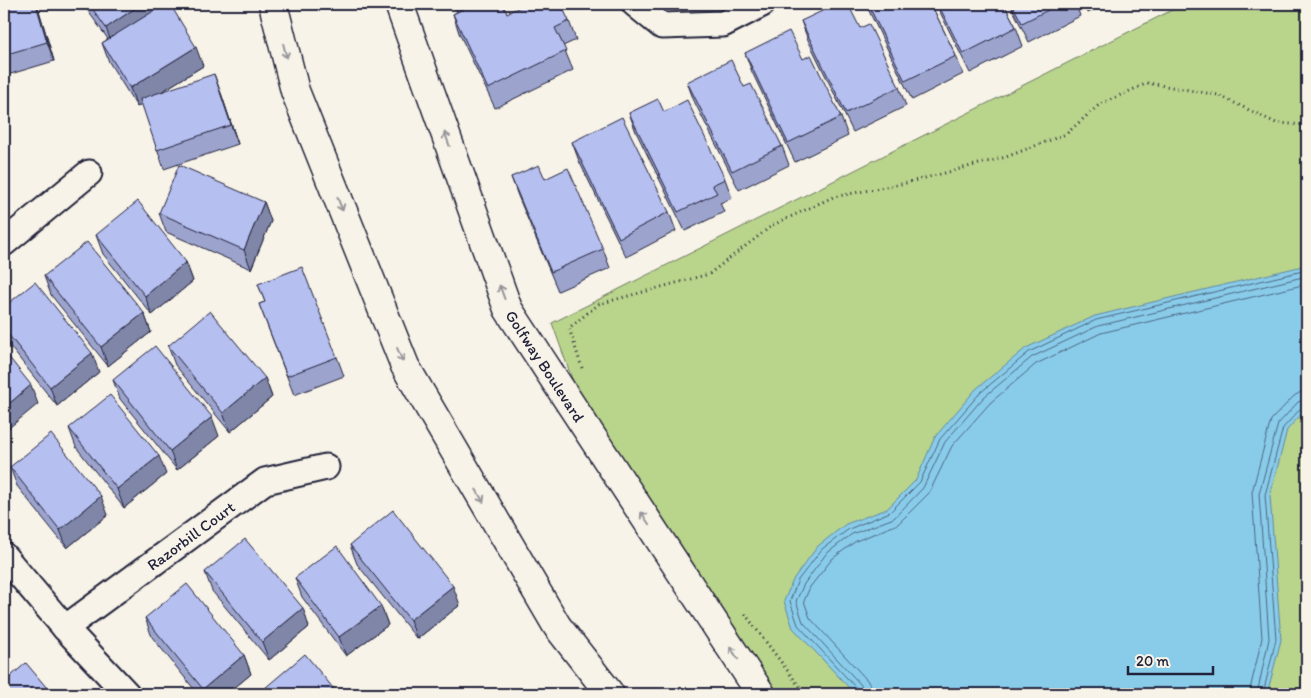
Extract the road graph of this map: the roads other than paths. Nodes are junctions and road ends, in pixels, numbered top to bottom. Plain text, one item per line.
1 (273, 4) edge
2 (399, 4) edge
3 (635, 4) edge
4 (762, 4) edge
5 (89, 173) dead end
6 (4, 243) edge
7 (326, 467) dead end
8 (4, 556) edge
9 (65, 628) junction
10 (127, 694) edge
11 (610, 694) edge
12 (761, 694) edge

1 -> 11 street
12 -> 2 street, Golfway Boulevard
3 - 4 street
5 - 6 street
7 - 9 street, Razorbill Court
8 - 9 street
9 - 10 street

